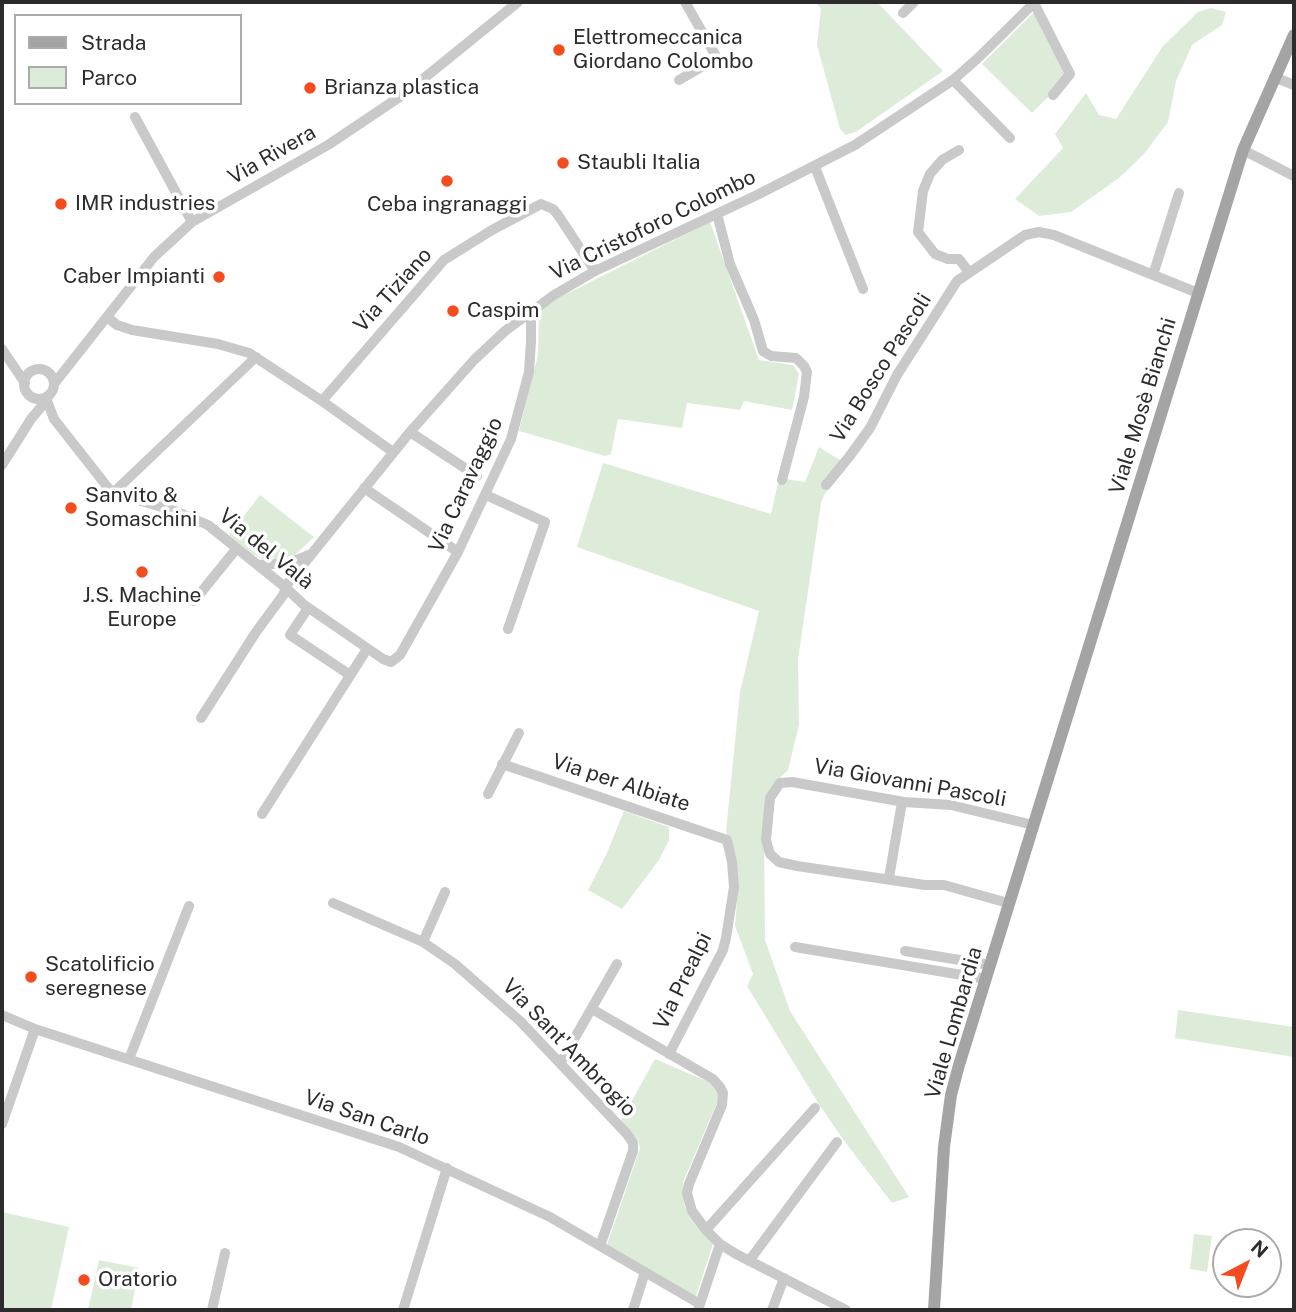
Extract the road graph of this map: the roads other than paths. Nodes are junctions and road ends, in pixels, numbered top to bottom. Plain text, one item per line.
1 (518, 2) edge
2 (685, 2) edge
3 (914, 2) edge
4 (1034, 3) edge
5 (904, 13) dead end
6 (1294, 34) edge
7 (1274, 77) junction
8 (679, 80) dead end
9 (953, 80) junction
10 (1294, 85) edge
11 (1053, 95) dead end
12 (135, 117) dead end
13 (1010, 138) dead end
14 (959, 150) dead end
15 (1243, 150) junction
16 (815, 167) junction
17 (1294, 176) edge
18 (1179, 193) dead end
19 (717, 214) junction
20 (192, 222) junction
21 (595, 271) junction
22 (969, 272) junction
23 (1153, 275) junction
24 (863, 289) dead end
25 (1198, 293) junction
26 (531, 311) junction
27 (107, 317) junction
28 (2, 349) edge
29 (256, 358) junction
30 (9, 360) junction
31 (69, 365) junction
32 (41, 371) junction
33 (25, 383) junction
34 (54, 384) junction
35 (30, 396) junction
36 (45, 398) junction
37 (321, 401) junction
38 (32, 417) junction
39 (54, 419) junction
40 (410, 432) junction
41 (393, 452) junction
42 (2, 465) edge
43 (477, 476) dead end
44 (782, 480) dead end
45 (826, 485) dead end
46 (364, 488) junction
47 (114, 492) junction
48 (486, 495) junction
49 (237, 548) junction
50 (458, 552) junction
51 (313, 553) junction
52 (258, 565) junction
53 (285, 587) junction
54 (194, 601) dead end
55 (308, 608) junction
56 (508, 629) dead end
57 (367, 649) junction
58 (393, 662) joint
59 (350, 675) junction
60 (201, 718) dead end
61 (519, 733) dead end
62 (502, 764) junction
63 (488, 794) dead end
64 (1043, 794) joint
65 (902, 802) junction
66 (262, 814) dead end
67 (1033, 825) junction
68 (727, 841) joint
69 (888, 878) junction
70 (445, 892) dead end
71 (333, 904) dead end
72 (1008, 904) junction
73 (189, 906) dead end
74 (423, 942) junction
75 (795, 947) dead end
76 (905, 951) dead end
77 (617, 964) dead end
78 (990, 965) junction
79 (986, 979) junction
80 (592, 1009) junction
81 (2, 1015) edge
82 (35, 1029) junction
83 (669, 1054) junction
84 (129, 1059) junction
85 (561, 1062) junction
86 (815, 1108) dead end
87 (2, 1124) edge
88 (837, 1142) dead end
89 (447, 1168) junction
90 (706, 1230) junction
91 (720, 1244) junction
92 (600, 1246) junction
93 (225, 1253) dead end
94 (750, 1261) junction
95 (645, 1272) junction
96 (784, 1278) junction
97 (699, 1307) edge
98 (833, 1307) edge
99 (212, 1310) edge
100 (403, 1310) edge
101 (633, 1310) edge
102 (772, 1310) edge
103 (846, 1310) edge
104 (934, 1310) edge

1 - 20 street, Via Rivera
2 - 8 street
3 - 5 street
4 - 9 street, Via Cristoforo Colombo
4 - 11 street
6 - 7 main road, Viale Mosè Bianchi
7 - 10 street
7 - 15 main road, Viale Mosè Bianchi
9 - 13 street
9 - 16 street, Via Cristoforo Colombo
12 - 20 street
14 - 22 street
15 - 17 street
15 - 25 main road, Viale Mosè Bianchi
16 - 19 street, Via Cristoforo Colombo
16 - 24 street
18 - 23 street
19 - 21 street, Via Cristoforo Colombo
19 - 44 street
20 - 27 street, Via Rivera
21 - 26 street, Via Cristoforo Colombo
21 - 37 street, Via Tiziano
22 - 23 street, Via Bosco Pascoli
22 - 45 street, Via Bosco Pascoli
23 - 25 street, Via Bosco Pascoli
25 - 64 main road, Viale Mosè Bianchi
26 - 40 street, Via Cristoforo Colombo
26 - 48 street, Via Caravaggio
27 - 29 street
27 - 31 street, Via Rivera
28 - 30 street
29 - 37 street
29 - 47 street
30 - 32 street
30 - 33 street
31 - 32 street
31 - 34 street, Via Rivera
32 - 33 street
32 - 34 street
33 - 35 street
34 - 36 street
35 - 36 street
35 - 38 street
36 - 38 street
36 - 39 street, Via del Valà
37 - 41 street
38 - 39 street
38 - 42 street
39 - 47 street, Via del Valà
40 - 41 street, Via Cristoforo Colombo
40 - 43 street
41 - 46 street, Via Cristoforo Colombo
46 - 50 street
46 - 51 street, Via Cristoforo Colombo
47 - 49 street, Via del Valà
48 - 50 street, Via Caravaggio
48 - 56 street
49 - 52 street, Via del Valà
49 - 54 street
50 - 58 street, Via Caravaggio
51 - 52 street
51 - 53 street, Via Cristoforo Colombo
52 - 53 street, Via del Valà
53 - 55 street, Via del Valà
53 - 60 street
55 - 57 street, Via del Valà
55 - 59 street
57 - 58 street, Via del Valà
57 - 59 street
59 - 66 street
61 - 62 street
62 - 63 street
62 - 68 street, Via per Albiate
64 - 67 main road, Viale Lombardia
65 - 67 street, Via Giovanni Pascoli
65 - 69 street
65 - 69 street, Via Giovanni Pascoli
67 - 72 main road, Viale Lombardia
68 - 83 street, Via Prealpi
69 - 72 street
70 - 74 street
71 - 74 street
72 - 78 main road, Viale Lombardia
73 - 84 street
74 - 85 street, Via Sant'Ambrogio
75 - 79 street
76 - 78 street
77 - 80 street
78 - 79 main road, Viale Lombardia
79 - 104 main road, Viale Lombardia
80 - 83 street
80 - 85 street
81 - 82 street, Via San Carlo
82 - 84 street, Via San Carlo
82 - 87 street
83 - 90 street
84 - 89 street, Via San Carlo
85 - 92 street, Via Sant'Ambrogio
86 - 90 street
88 - 94 street
89 - 92 street, Via San Carlo
89 - 100 street
90 - 91 street
91 - 94 street
91 - 97 street
92 - 95 street, Via San Carlo
93 - 99 street
94 - 96 street
95 - 97 street, Via San Carlo
95 - 101 street
96 - 98 street
96 - 102 street
98 - 103 street

